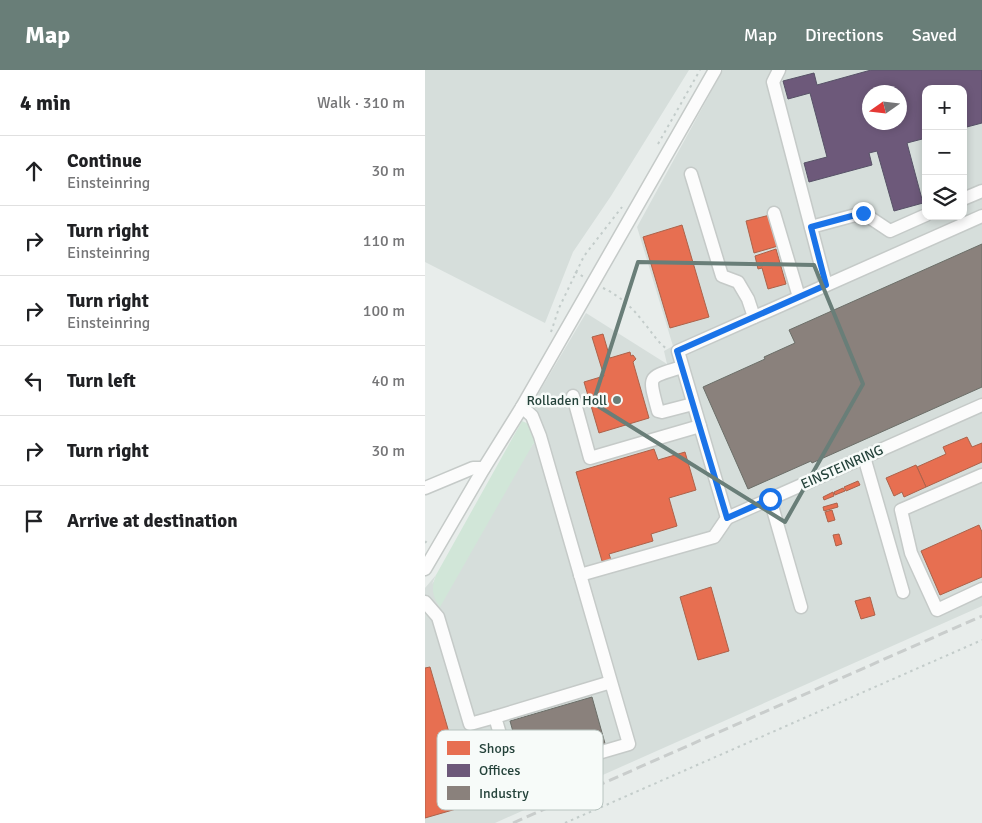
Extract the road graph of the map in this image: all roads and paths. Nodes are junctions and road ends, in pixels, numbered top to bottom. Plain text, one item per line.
1 (700, 70) edge
2 (715, 70) edge
3 (779, 70) edge
4 (657, 146) dead end
5 (691, 174) dead end
6 (982, 191) edge
7 (967, 197) edge
8 (623, 205) dead end
9 (774, 213) dead end
10 (982, 216) edge
11 (922, 217) edge
12 (811, 227) junction
13 (575, 272) junction
14 (587, 279) dead end
15 (826, 285) junction
16 (603, 288) dead end
17 (799, 297) junction
18 (754, 317) junction
19 (551, 333) dead end
20 (677, 351) junction
21 (682, 367) junction
22 (573, 396) dead end
23 (693, 404) junction
24 (982, 405) edge
25 (522, 407) junction
26 (700, 426) junction
27 (864, 457) junction
28 (484, 468) junction
29 (982, 475) edge
30 (425, 488) edge
31 (770, 499) junction
32 (727, 518) junction
33 (429, 537) dead end
34 (425, 543) edge
35 (425, 570) edge
36 (580, 575) junction
37 (982, 590) edge
38 (903, 592) dead end
39 (425, 602) edge
40 (801, 607) dead end
41 (982, 640) edge
42 (611, 682) junction
43 (495, 716) junction
44 (499, 730) edge
45 (603, 752) edge
46 (603, 806) edge
47 (595, 810) edge
48 (565, 823) edge

1 - 4 path
2 - 25 street
3 - 12 street
5 - 18 street
6 - 7 street
8 - 13 path
9 - 17 street
10 - 15 street
11 - 12 street
12 - 15 street
13 - 14 path
13 - 19 path
15 - 17 street
16 - 20 path
17 - 18 street
18 - 20 street
20 - 21 street
21 - 23 street
21 - 23 street
22 - 26 street
23 - 26 street
24 - 27 street, EINSTEINRING
25 - 28 street
25 - 36 street
26 - 32 street
27 - 31 street, EINSTEINRING
27 - 38 street
28 - 30 street
28 - 35 street
29 - 37 street
31 - 32 street, EINSTEINRING
31 - 40 street
32 - 36 street
33 - 34 path
36 - 42 street
39 - 43 street
41 - 46 path
42 - 43 street
42 - 45 street
43 - 44 street
47 - 48 path

